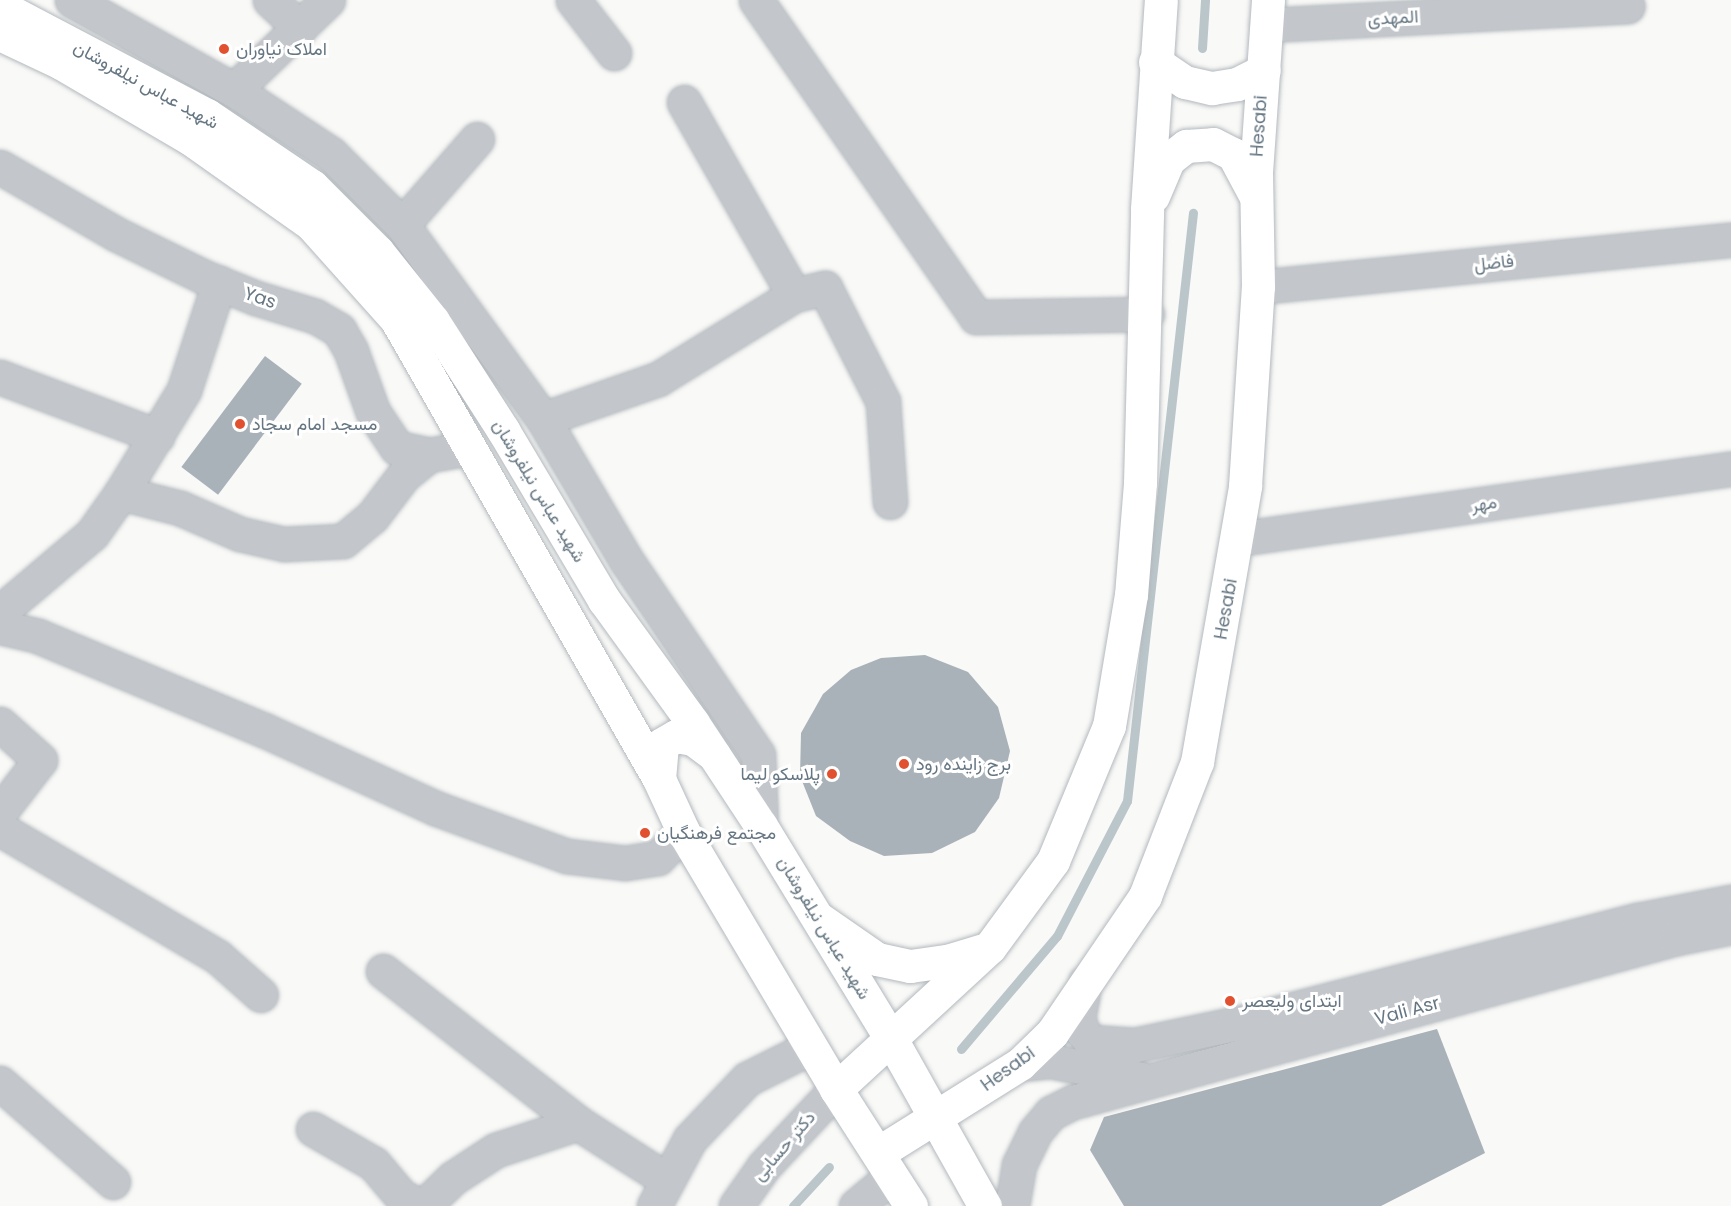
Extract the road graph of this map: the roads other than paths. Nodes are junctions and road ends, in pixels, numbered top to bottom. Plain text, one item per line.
1 (72, 0) edge
2 (270, 0) edge
3 (328, 0) edge
4 (573, 0) edge
5 (756, 0) edge
6 (1161, 0) edge
7 (0, 6) edge
8 (1628, 6) dead end
9 (1267, 13) edge
10 (300, 28) junction
11 (0, 34) edge
12 (614, 53) dead end
13 (1155, 62) junction
14 (1263, 70) junction
15 (234, 90) junction
16 (684, 102) dead end
17 (477, 139) dead end
18 (0, 167) edge
19 (1255, 195) junction
20 (1147, 209) junction
21 (402, 225) junction
22 (1731, 240) edge
23 (219, 283) junction
24 (1258, 287) junction
25 (794, 295) junction
26 (1147, 314) junction
27 (0, 376) edge
28 (543, 419) junction
29 (157, 436) junction
30 (470, 448) junction
31 (429, 455) junction
32 (1731, 469) edge
33 (121, 493) junction
34 (890, 502) dead end
35 (1237, 539) junction
36 (0, 612) edge
37 (0, 627) edge
38 (0, 724) edge
39 (715, 756) junction
40 (659, 779) junction
41 (0, 812) edge
42 (761, 826) junction
43 (0, 829) edge
44 (683, 831) junction
45 (1731, 902) edge
46 (818, 918) junction
47 (1731, 927) edge
48 (990, 947) junction
49 (383, 971) dead end
50 (1085, 982) junction
51 (261, 995) dead end
52 (890, 1036) junction
53 (811, 1047) junction
54 (1020, 1064) junction
55 (1154, 1080) junction
56 (836, 1089) junction
57 (6, 1100) edge
58 (933, 1119) junction
59 (578, 1123) junction
60 (313, 1129) dead end
61 (885, 1165) junction
62 (113, 1182) dead end
63 (660, 1193) edge
64 (422, 1206) edge
65 (736, 1206) edge
66 (856, 1206) edge
67 (911, 1206) edge
68 (985, 1206) edge
69 (1012, 1206) edge

1 - 15 street
2 - 10 street
3 - 10 street
4 - 12 street
5 - 26 street
6 - 13 main road
7 - 39 main road, شهید عباس نیلفروشان
8 - 9 street, المهدی
9 - 14 main road, Hesabi
10 - 15 street
11 - 30 main road, شهید عباس نیلفروشان
13 - 14 main road
13 - 20 main road
14 - 19 main road, Hesabi
15 - 21 street
16 - 25 street
17 - 21 street
18 - 23 street, Yas
19 - 20 main road
19 - 24 main road, Hesabi
20 - 26 main road
21 - 28 street
22 - 24 street, فاضل
23 - 29 street
23 - 31 street, Yas
24 - 35 main road, Hesabi
25 - 28 street
25 - 34 street
26 - 48 main road
27 - 29 street
28 - 42 street
29 - 33 street
30 - 31 street, Yas
30 - 40 main road, شهید عباس نیلفروشان
31 - 33 street
32 - 35 street, مهر
33 - 36 street
35 - 50 main road, Hesabi
37 - 44 street
38 - 41 street
39 - 40 main road
39 - 42 main road, شهید عباس نیلفروشان
40 - 44 main road, شهید عباس نیلفروشان
42 - 46 main road, شهید عباس نیلفروشان
43 - 51 street
44 - 53 main road, شهید عباس نیلفروشان
45 - 50 street, Vali Asr
46 - 48 main road
46 - 52 main road, شهید عباس نیلفروشان
47 - 55 street, Vali Asr
48 - 52 main road
49 - 59 street
50 - 54 main road, Hesabi
52 - 56 main road
52 - 58 main road, شهید عباس نیلفروشان
53 - 56 main road, شهید عباس نیلفروشان
53 - 63 street
54 - 55 street
54 - 58 main road, Hesabi
55 - 69 street, Vali Asr
56 - 61 main road, شهید عباس نیلفروشان
56 - 65 street, دکتر حسابی
57 - 62 street
58 - 61 main road, Hesabi
58 - 68 main road, شهید عباس نیلفروشان
59 - 63 street
59 - 64 street
60 - 64 street
61 - 66 street
61 - 67 main road, شهید عباس نیلفروشان

